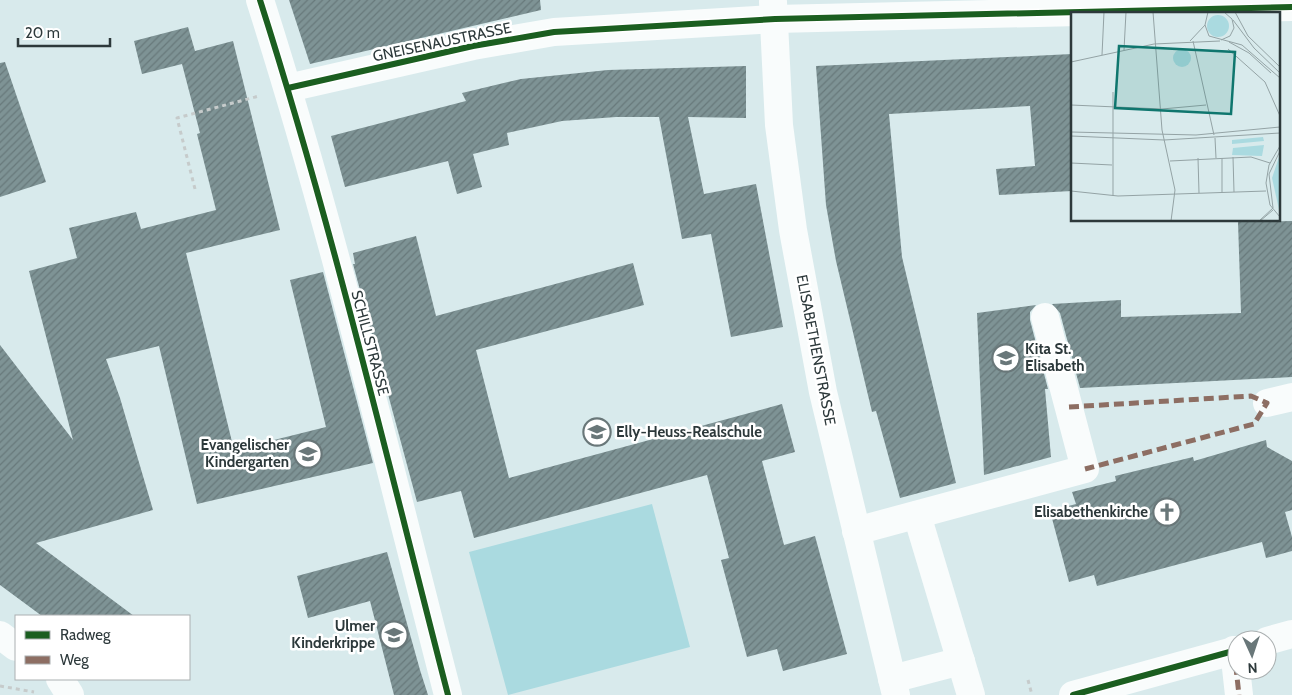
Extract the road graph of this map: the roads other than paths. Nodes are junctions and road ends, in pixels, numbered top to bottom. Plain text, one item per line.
1 (260, 0) edge
2 (1292, 7) edge
3 (774, 9) edge
4 (288, 88) junction
5 (1045, 316) dead end
6 (917, 514) junction
7 (856, 531) junction
8 (1292, 634) edge
9 (0, 635) edge
10 (1277, 638) edge
11 (15, 646) edge
12 (1227, 652) edge
13 (961, 661) junction
14 (61, 680) edge
15 (1238, 680) edge
16 (894, 687) edge
17 (70, 695) edge
18 (448, 695) edge
19 (971, 695) edge
20 (1074, 695) edge
21 (1239, 695) edge

1 - 4 street, SCHILLSTRASSE
2 - 3 street, GNEISENAUSTRASSE
3 - 4 street, GNEISENAUSTRASSE
3 - 7 street, ELISABETHENSTRASSE
4 - 18 street, SCHILLSTRASSE
5 - 6 street
6 - 7 street
6 - 13 street
7 - 16 street, ELISABETHENSTRASSE
8 - 10 street
9 - 11 street
12 - 20 street
13 - 16 street
13 - 19 street
14 - 17 street
15 - 21 street

